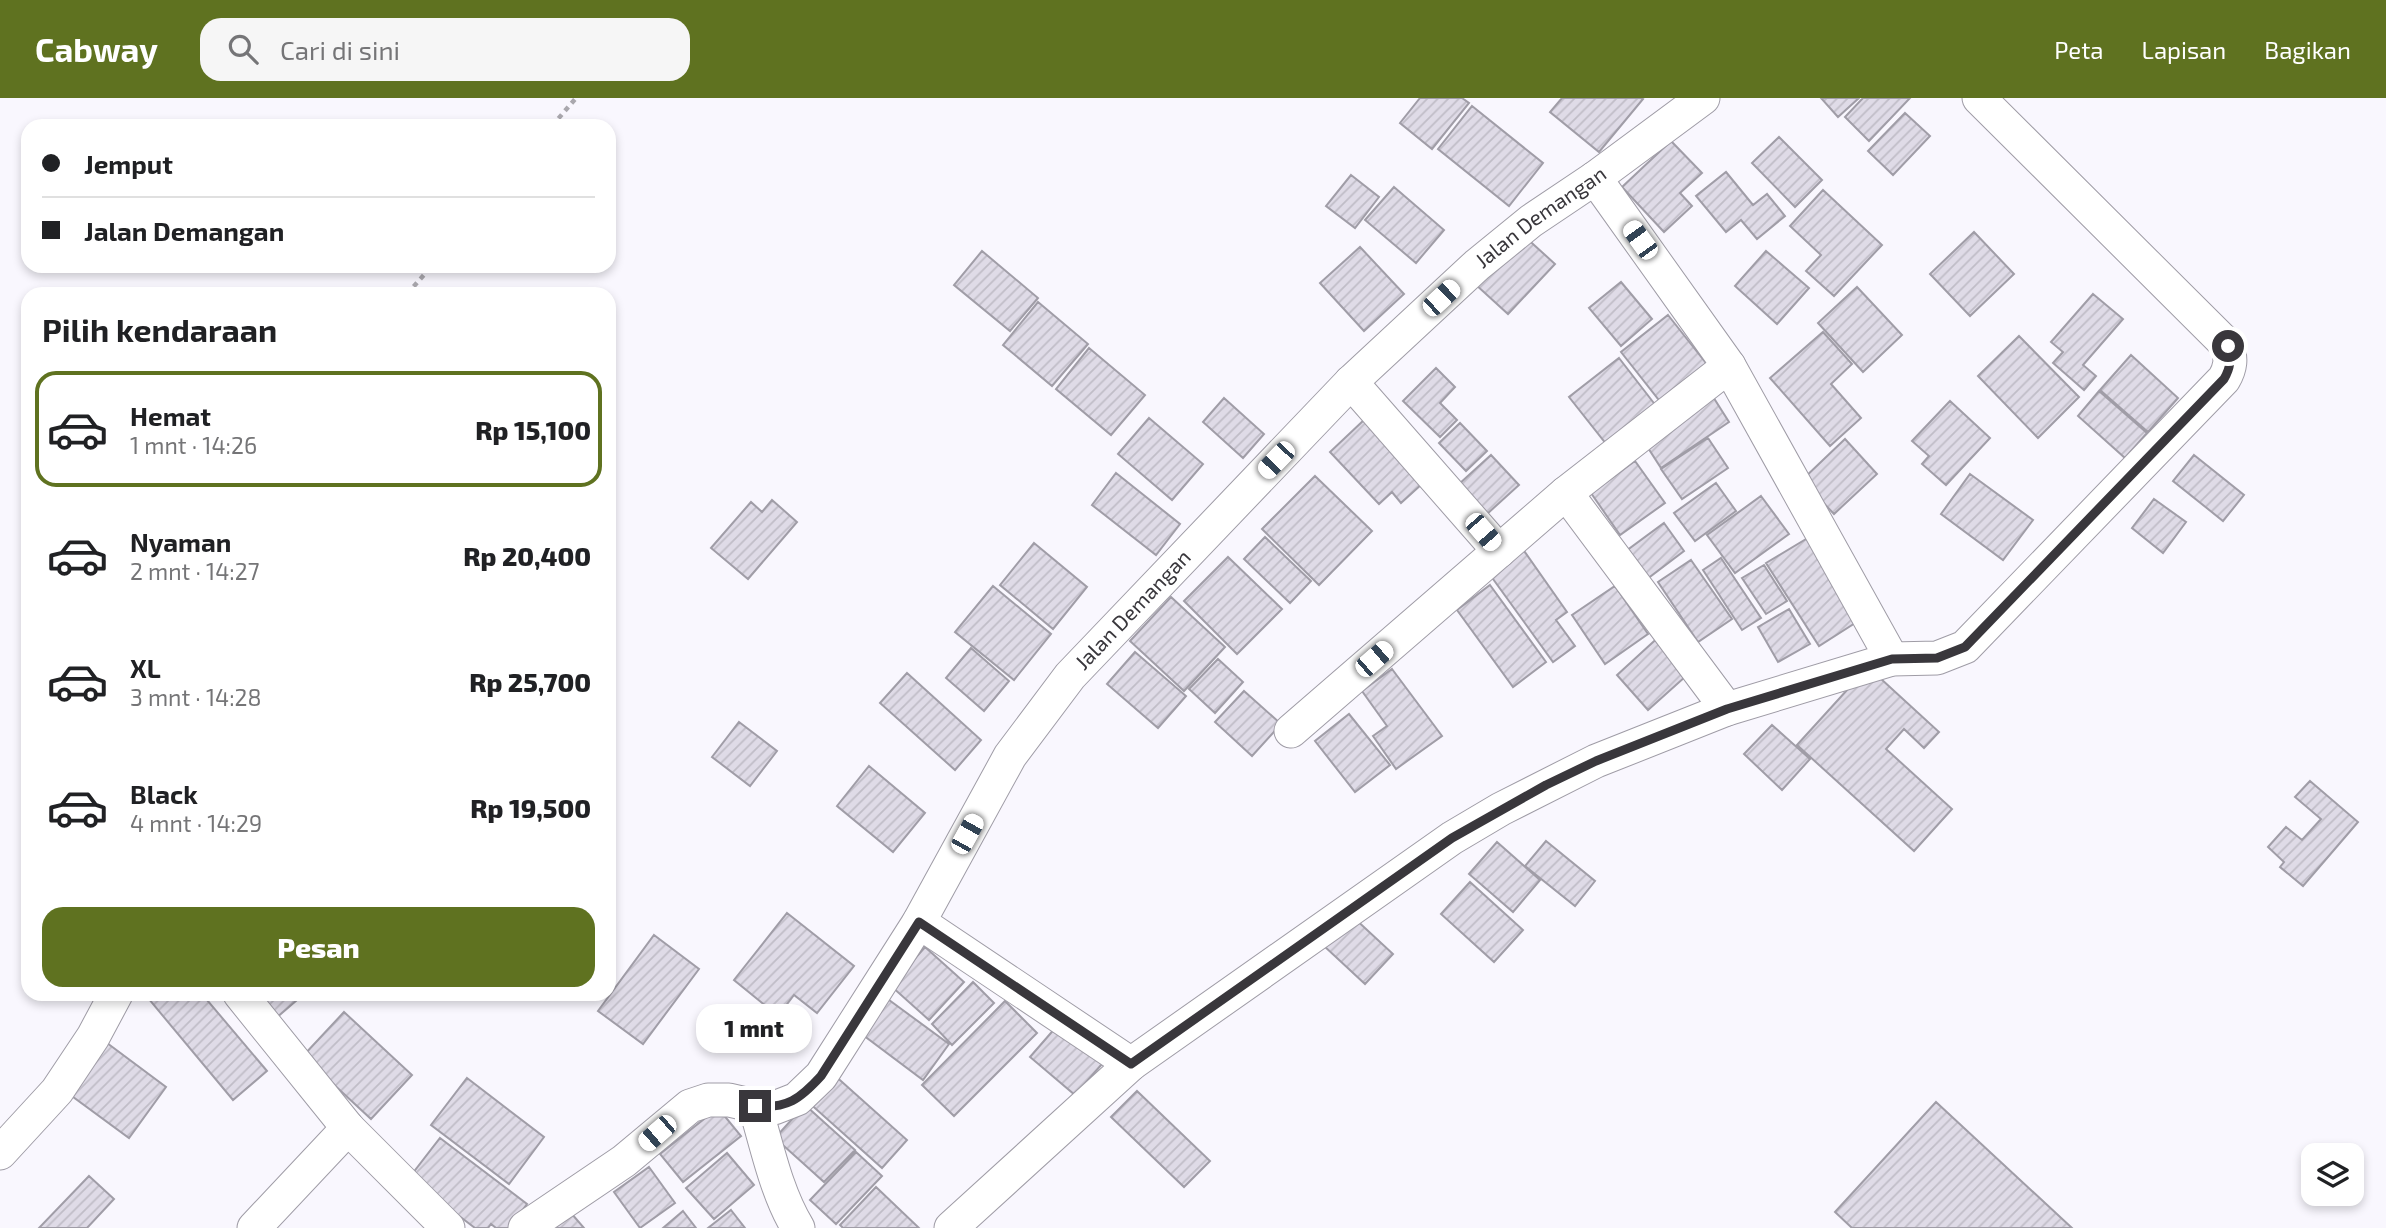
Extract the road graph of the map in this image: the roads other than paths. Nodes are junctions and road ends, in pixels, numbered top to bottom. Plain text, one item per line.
1 (1703, 98) edge
2 (1979, 98) edge
3 (1595, 178) junction
4 (1729, 366) junction
5 (1351, 382) junction
6 (1566, 493) junction
7 (1499, 551) junction
8 (1892, 659) junction
9 (1727, 709) junction
10 (1291, 731) dead end
11 (919, 922) junction
12 (112, 1001) edge
13 (246, 1001) edge
14 (1131, 1064) junction
15 (755, 1106) junction
16 (348, 1128) junction
17 (0, 1153) edge
18 (254, 1228) edge
19 (448, 1228) edge
20 (525, 1228) edge
21 (798, 1228) edge
22 (951, 1228) edge

1 - 3 street, Jalan Demangan
2 - 8 street
3 - 4 street
3 - 5 street, Jalan Demangan
4 - 6 street
4 - 8 street
5 - 7 street
5 - 11 street, Jalan Demangan
6 - 7 street
6 - 9 street
7 - 10 street
8 - 9 street
9 - 14 street
11 - 14 street
11 - 15 street, Jalan Demangan
12 - 17 street
13 - 16 street
14 - 22 street
15 - 20 street, Jalan Demangan
15 - 21 street
16 - 18 street
16 - 19 street

